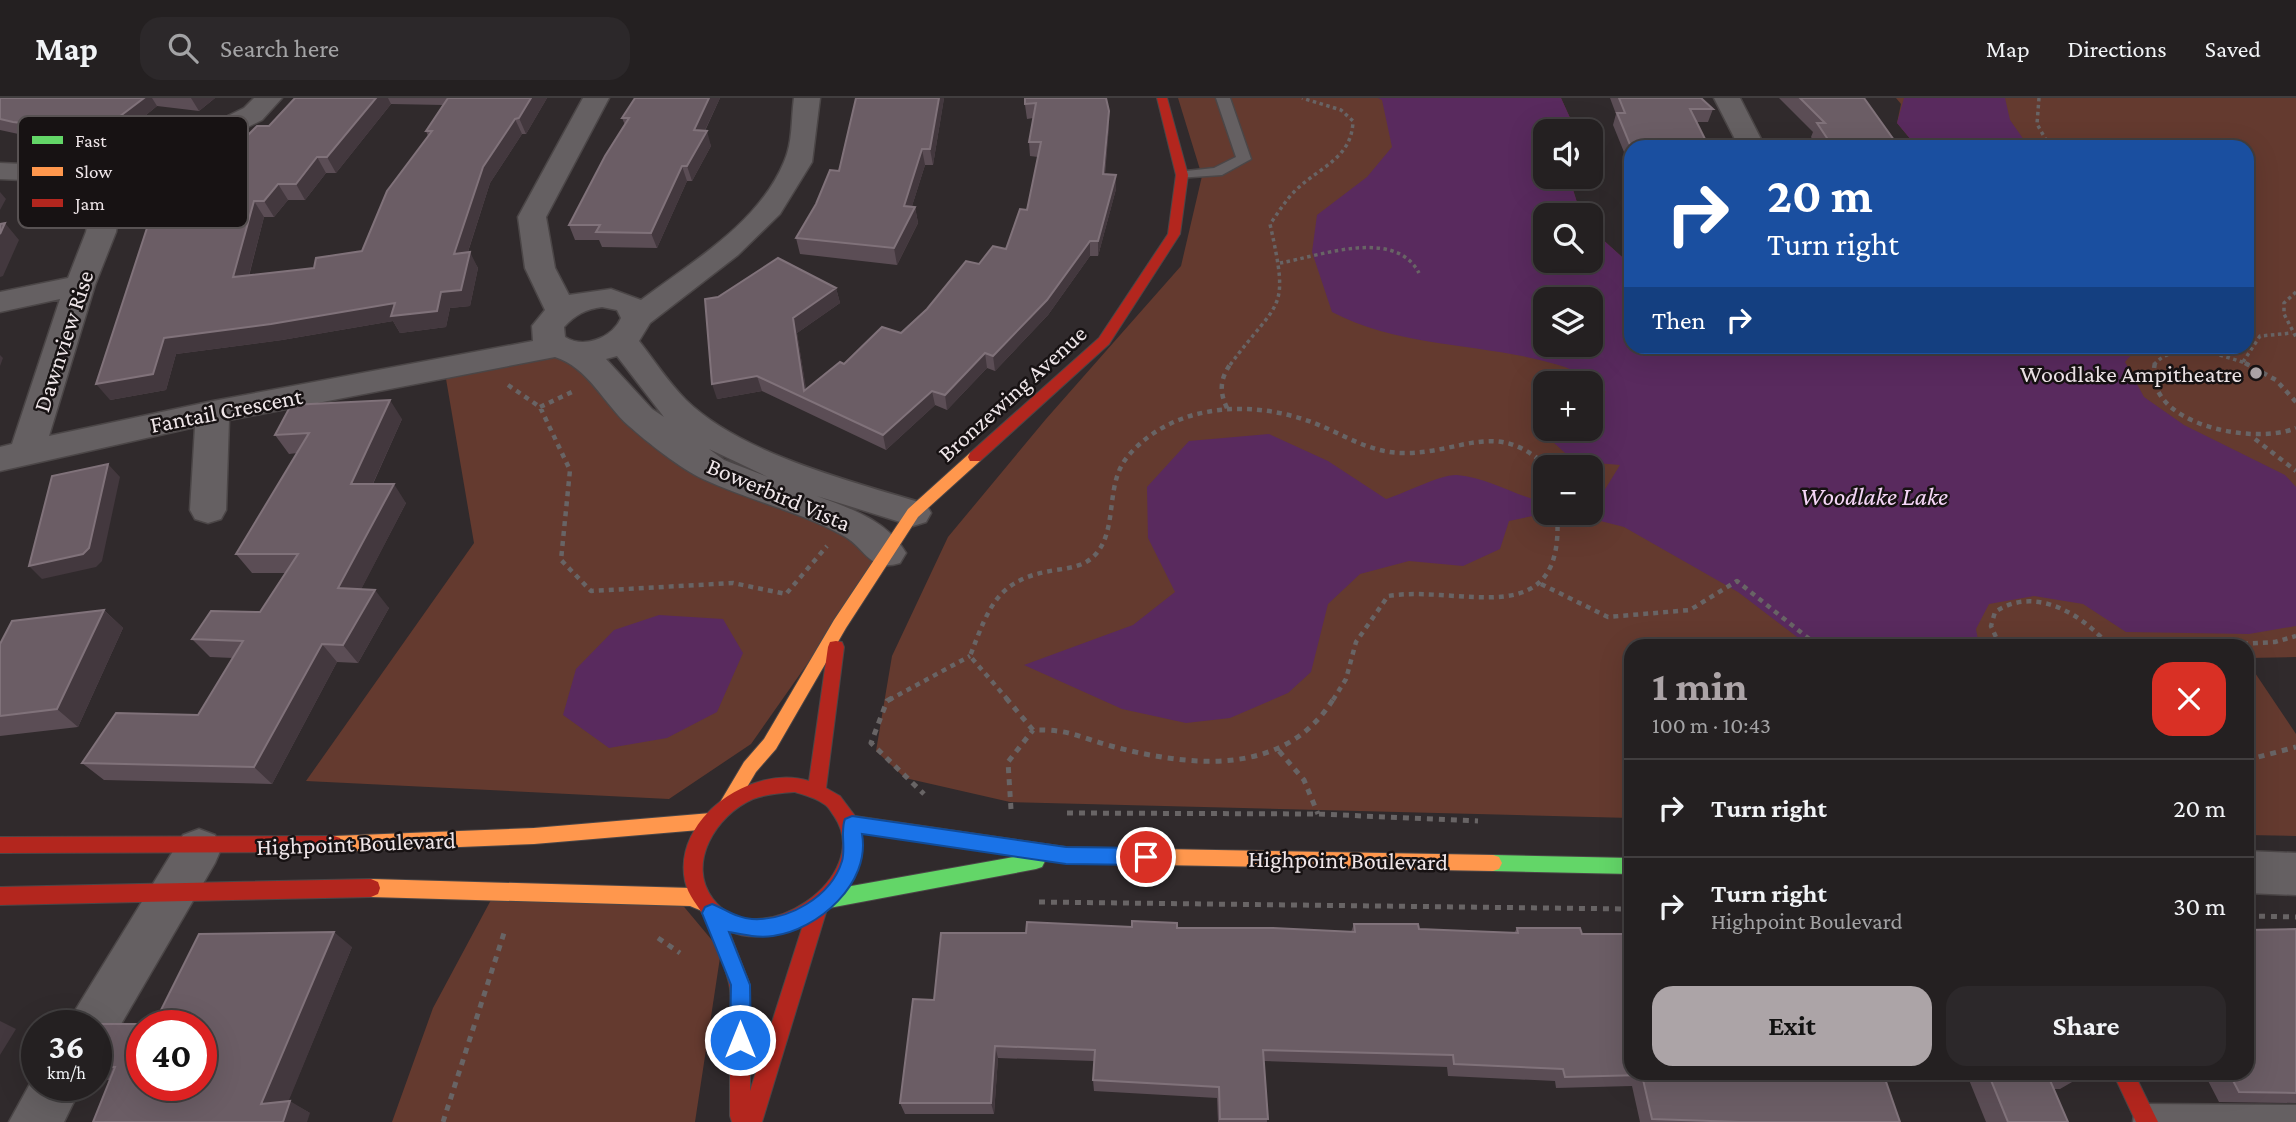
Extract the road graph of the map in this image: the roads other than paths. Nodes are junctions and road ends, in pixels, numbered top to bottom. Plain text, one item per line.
1 (269, 98) edge
2 (596, 98) edge
3 (807, 98) edge
4 (1162, 98) edge
5 (1223, 98) edge
6 (1727, 98) edge
7 (248, 117) edge
8 (1748, 140) edge
9 (0, 171) edge
10 (18, 172) edge
11 (1182, 175) junction
12 (101, 228) edge
13 (105, 228) edge
14 (101, 232) junction
15 (540, 268) junction
16 (80, 285) junction
17 (0, 302) edge
18 (620, 314) junction
19 (561, 332) junction
20 (452, 366) junction
21 (213, 412) junction
22 (13, 455) edge
23 (208, 510) dead end
24 (913, 513) junction
25 (887, 553) junction
26 (840, 624) junction
27 (817, 789) junction
28 (729, 804) junction
29 (711, 821) junction
30 (852, 824) junction
31 (0, 845) edge
32 (200, 849) junction
33 (1066, 855) junction
34 (1624, 866) edge
35 (2254, 872) edge
36 (2296, 874) edge
37 (173, 891) junction
38 (0, 896) edge
39 (824, 903) junction
40 (707, 908) junction
41 (102, 1010) edge
42 (2126, 1080) edge
43 (47, 1101) edge
44 (2296, 1119) edge
45 (2146, 1120) edge
46 (35, 1122) edge
47 (740, 1122) edge
48 (751, 1122) edge

1 - 7 street
2 - 15 street, Bowerbird Vista
3 - 18 street
4 - 11 street, Bronzewing Avenue
5 - 11 lane
6 - 8 street
9 - 10 street
11 - 24 street, Bronzewing Avenue
12 - 14 street, Dawnview Rise
13 - 14 street, Dawnview Rise
14 - 16 street, Dawnview Rise
15 - 18 street, Bowerbird Vista
15 - 19 street, Bowerbird Vista
16 - 17 street
16 - 22 street, Dawnview Rise
18 - 19 street
18 - 19 street
18 - 24 street, Bowerbird Vista
19 - 20 street, Fantail Crescent
19 - 20 street, Fantail Crescent
19 - 25 street, Bowerbird Vista
20 - 21 street, Fantail Crescent
21 - 22 street, Fantail Crescent
21 - 23 street
24 - 25 street, Bronzewing Avenue
25 - 26 street, Bronzewing Avenue
26 - 27 street, Bronzewing Avenue
26 - 28 street, Bronzewing Avenue
27 - 28 street
27 - 30 street
28 - 29 street
29 - 32 street, Highpoint Boulevard
29 - 40 street
30 - 33 street, Highpoint Boulevard
30 - 39 street
31 - 32 street, Highpoint Boulevard
32 - 37 street
33 - 34 street, Highpoint Boulevard
33 - 39 street, Highpoint Boulevard
35 - 36 street
37 - 38 street, Highpoint Boulevard
37 - 40 street, Highpoint Boulevard
37 - 41 street
39 - 40 street
39 - 48 street
40 - 47 street
42 - 45 street
43 - 46 street
44 - 45 lane

